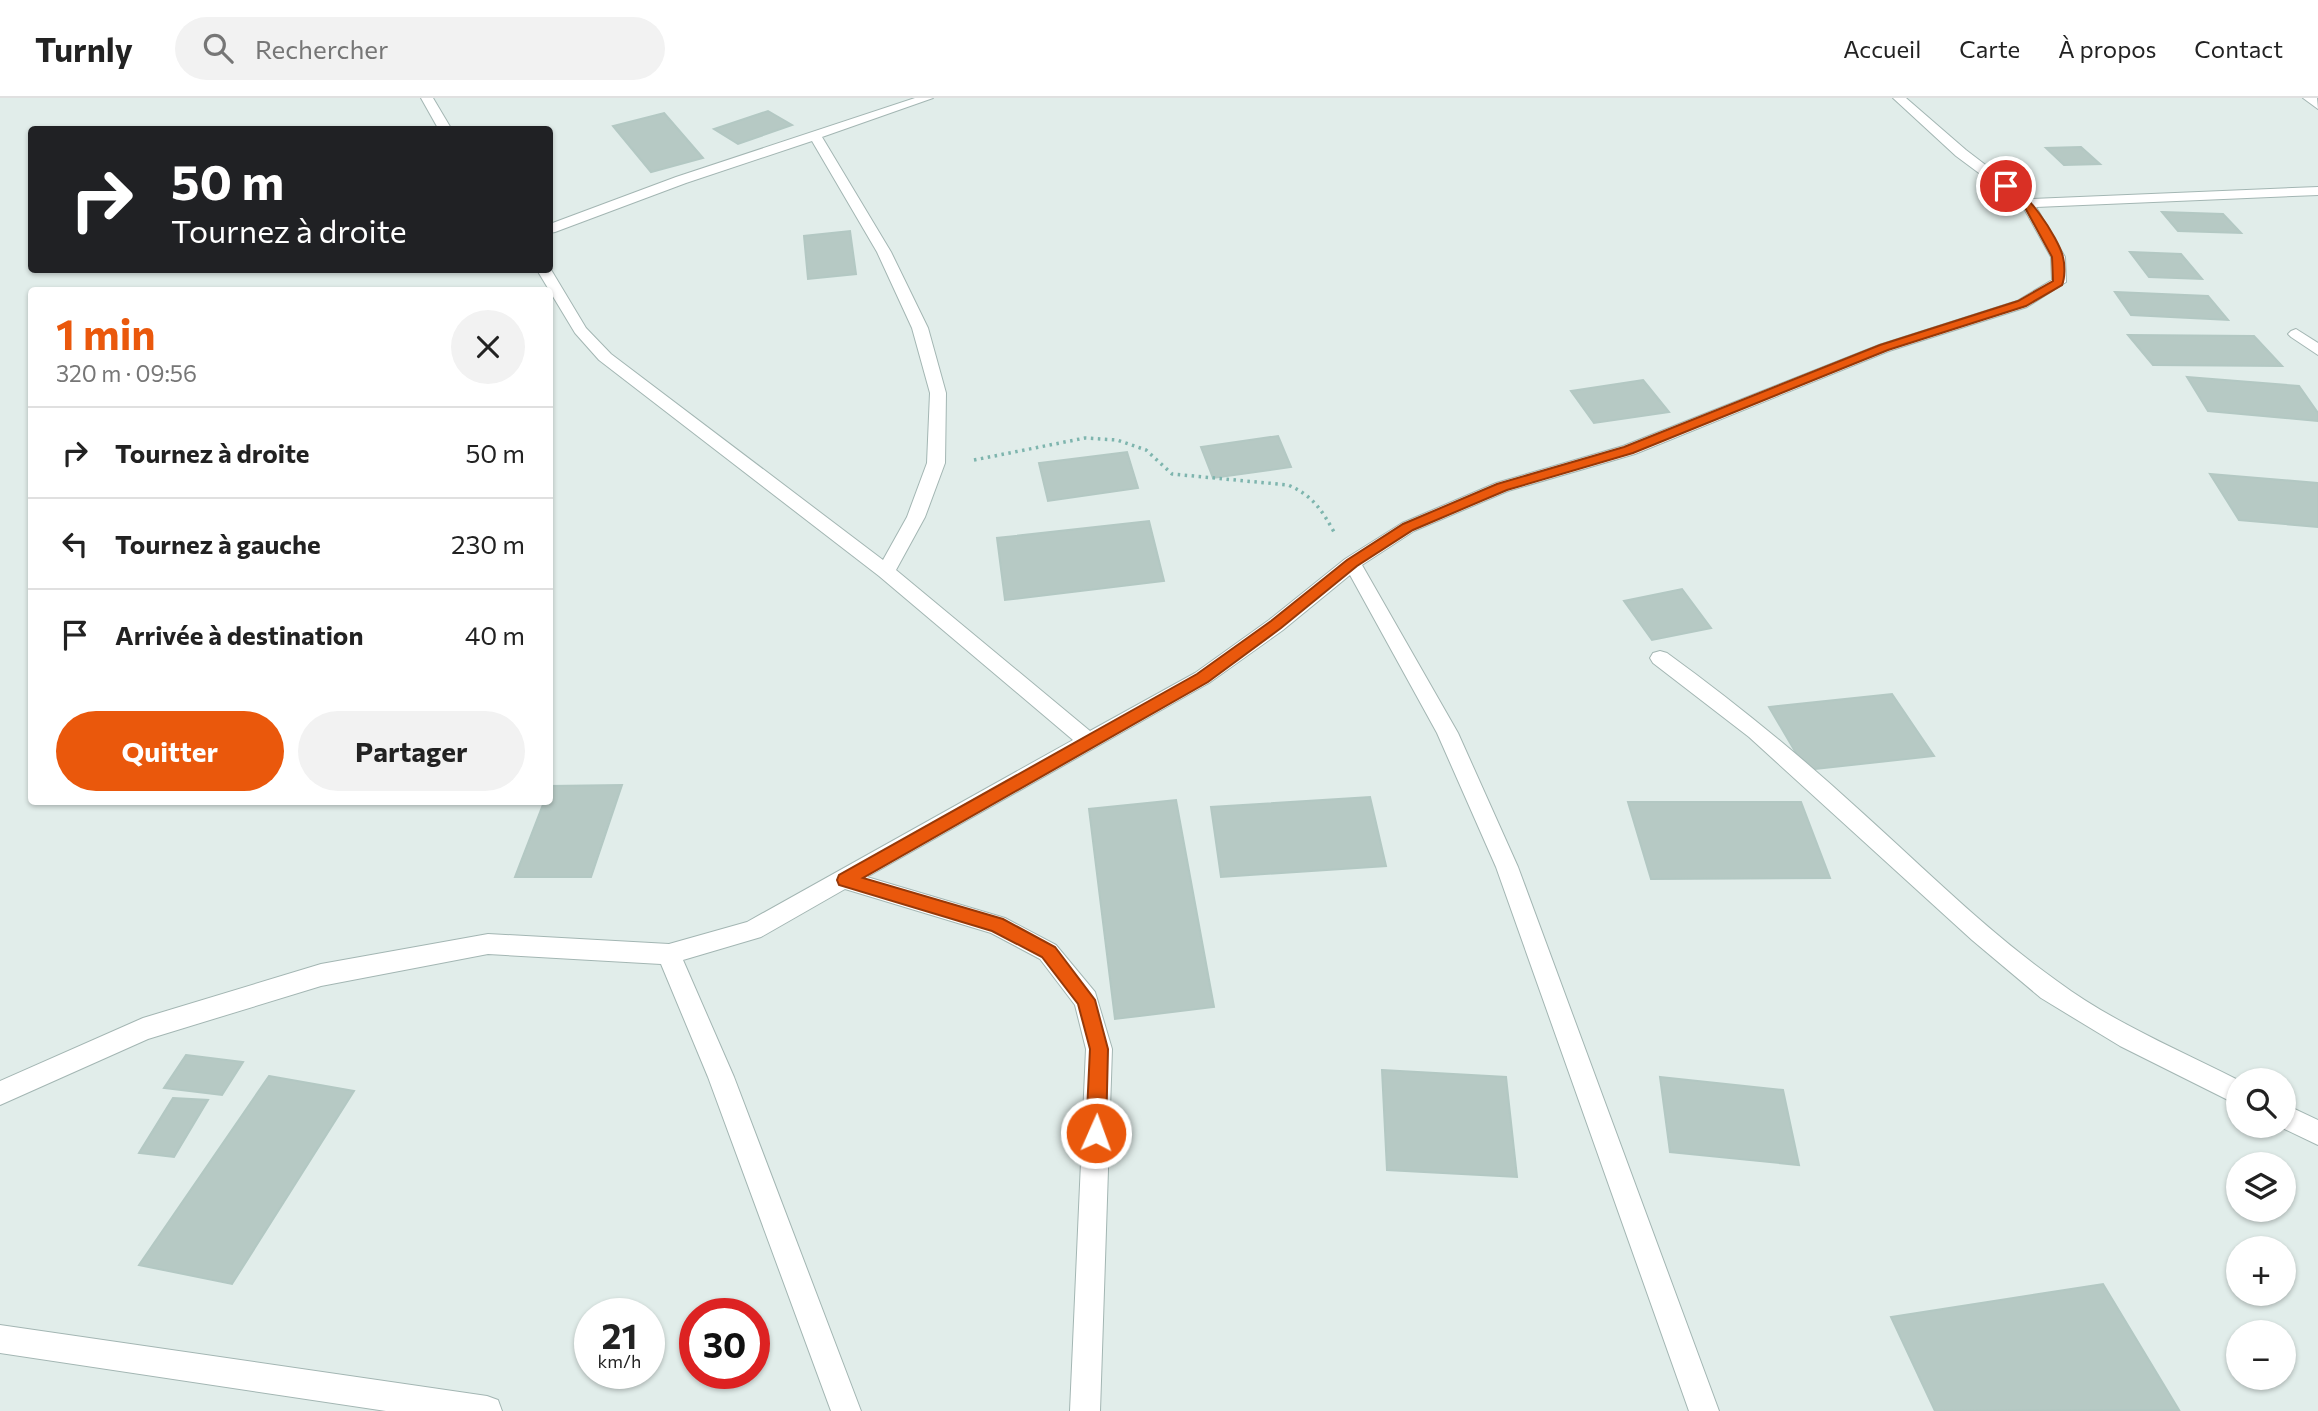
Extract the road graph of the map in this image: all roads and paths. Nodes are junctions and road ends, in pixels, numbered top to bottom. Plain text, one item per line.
1 (427, 98) edge
2 (927, 98) edge
3 (1899, 98) edge
4 (2309, 98) edge
5 (2318, 104) edge
6 (444, 126) edge
7 (815, 136) junction
8 (2318, 191) edge
9 (2027, 203) junction
10 (553, 228) edge
11 (546, 273) edge
12 (2296, 334) dead end
13 (2318, 349) edge
14 (936, 463) junction
15 (1352, 563) junction
16 (886, 572) junction
17 (1660, 658) dead end
18 (1089, 741) junction
19 (845, 880) junction
20 (669, 954) junction
21 (2226, 1087) edge
22 (0, 1093) edge
23 (2296, 1122) edge
24 (2318, 1133) edge
25 (0, 1339) edge
26 (487, 1411) edge
27 (846, 1411) edge
28 (1085, 1411) edge
29 (1704, 1411) edge

1 - 6 street
2 - 7 street
3 - 9 street
4 - 5 street
7 - 10 street
7 - 14 street
8 - 9 street
9 - 15 street
11 - 16 street
12 - 13 street
14 - 15 path
14 - 16 street
15 - 18 street
15 - 29 street
16 - 18 street
17 - 21 street
18 - 19 street
19 - 20 street
19 - 28 street
20 - 22 street
20 - 27 street
23 - 24 street
25 - 26 street

